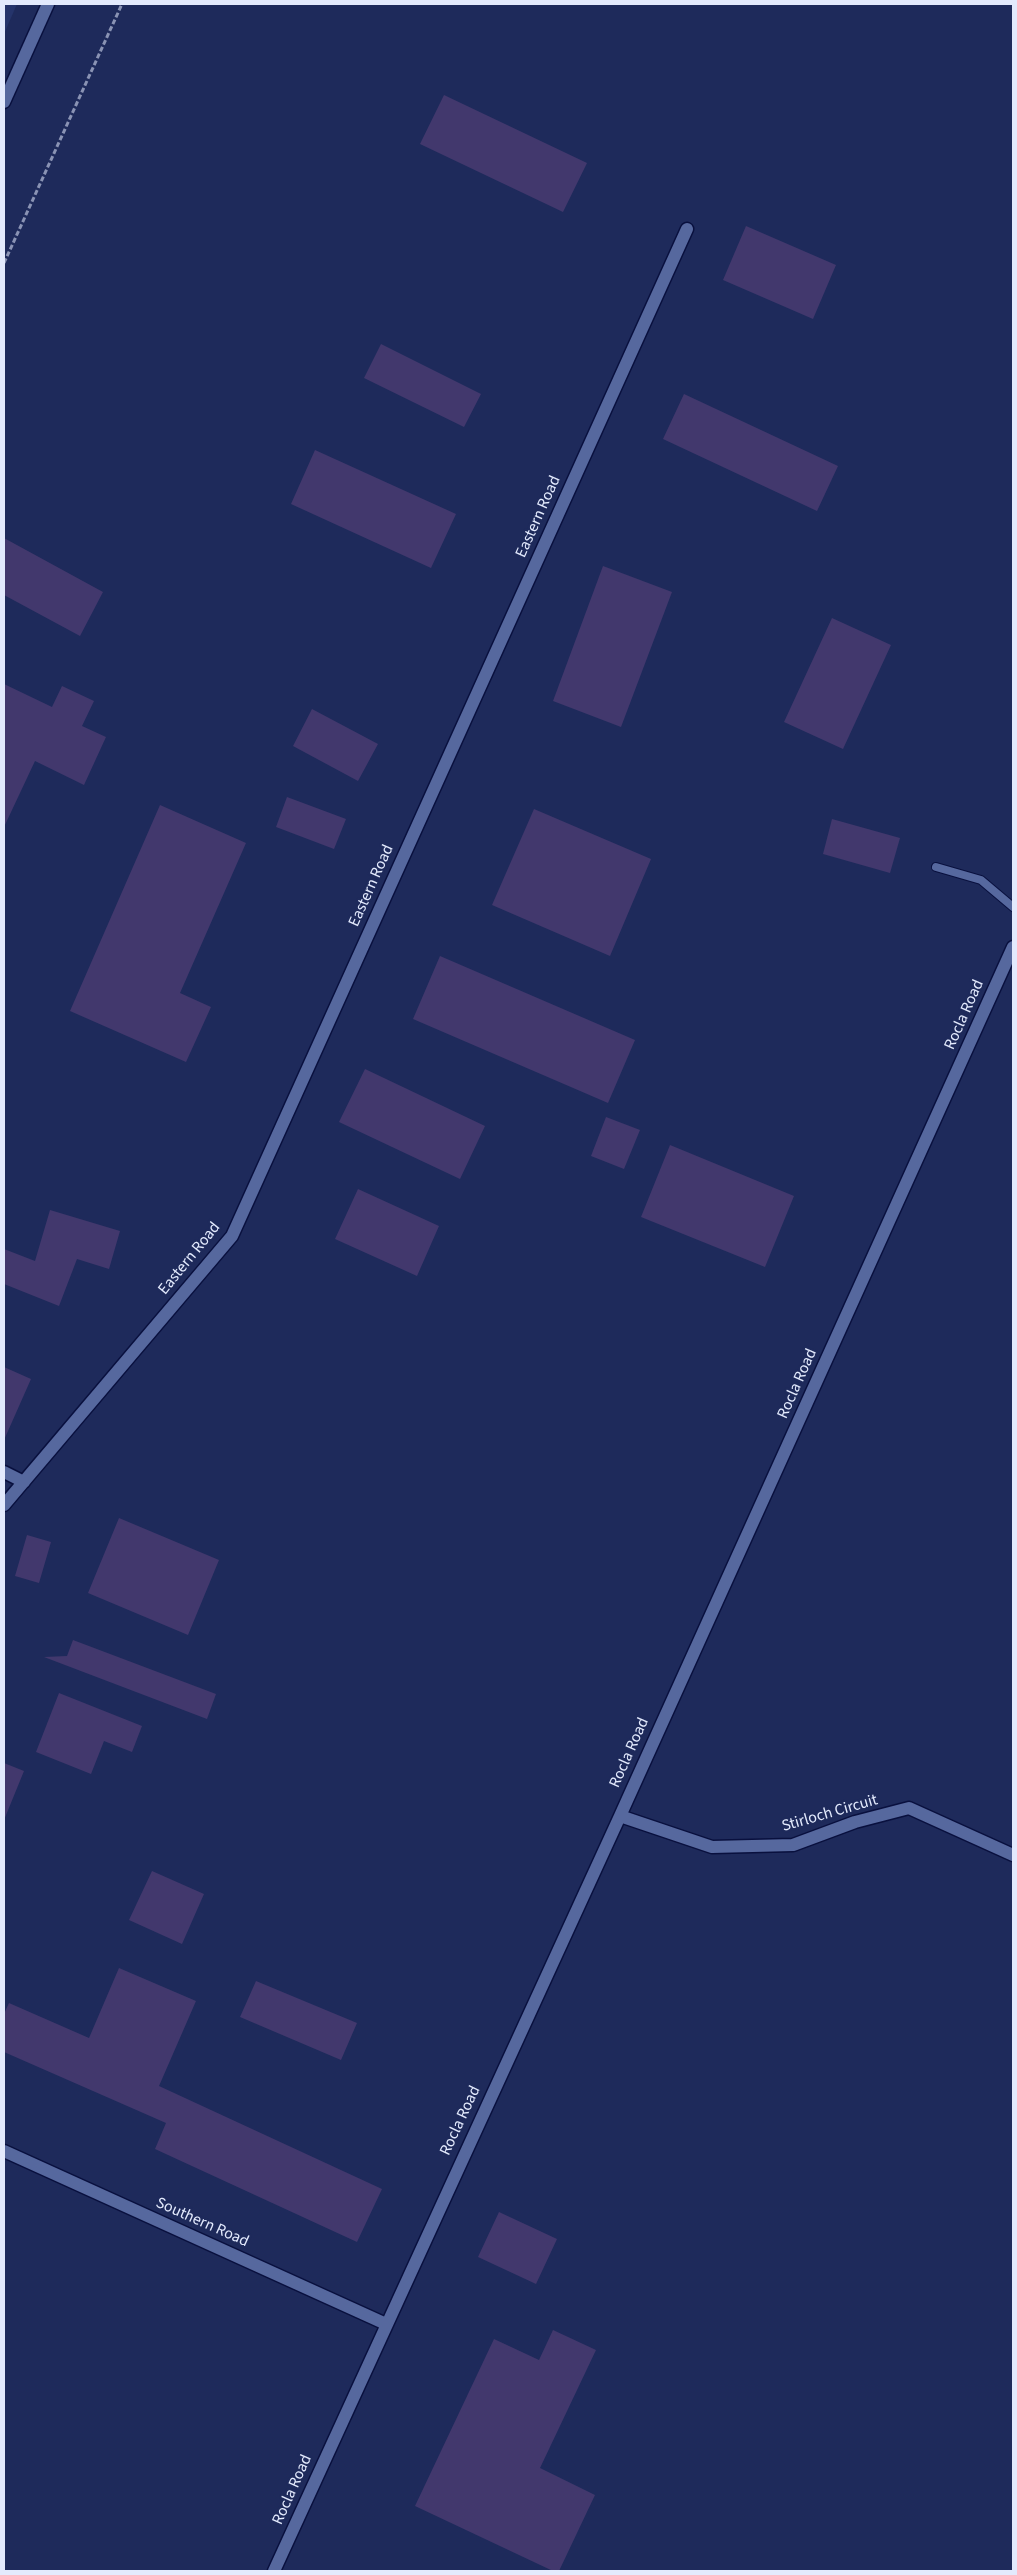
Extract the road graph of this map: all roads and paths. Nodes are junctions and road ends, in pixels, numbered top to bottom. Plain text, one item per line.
1 (48, 4) edge
2 (122, 4) edge
3 (4, 102) edge
4 (688, 229) dead end
5 (4, 263) edge
6 (936, 867) dead end
7 (1013, 907) edge
8 (1013, 947) edge
9 (4, 1472) edge
10 (24, 1482) junction
11 (4, 1505) edge
12 (620, 1816) junction
13 (1013, 1855) edge
14 (4, 2151) edge
15 (386, 2324) junction
16 (274, 2571) edge

1 - 3 street
2 - 5 path
4 - 10 street, Eastern Road
6 - 7 lane
8 - 12 street, Rocla Road
9 - 10 street
10 - 11 street, Eastern Road
12 - 13 street, Stirloch Circuit
12 - 15 street, Rocla Road
14 - 15 street, Southern Road
15 - 16 street, Rocla Road

